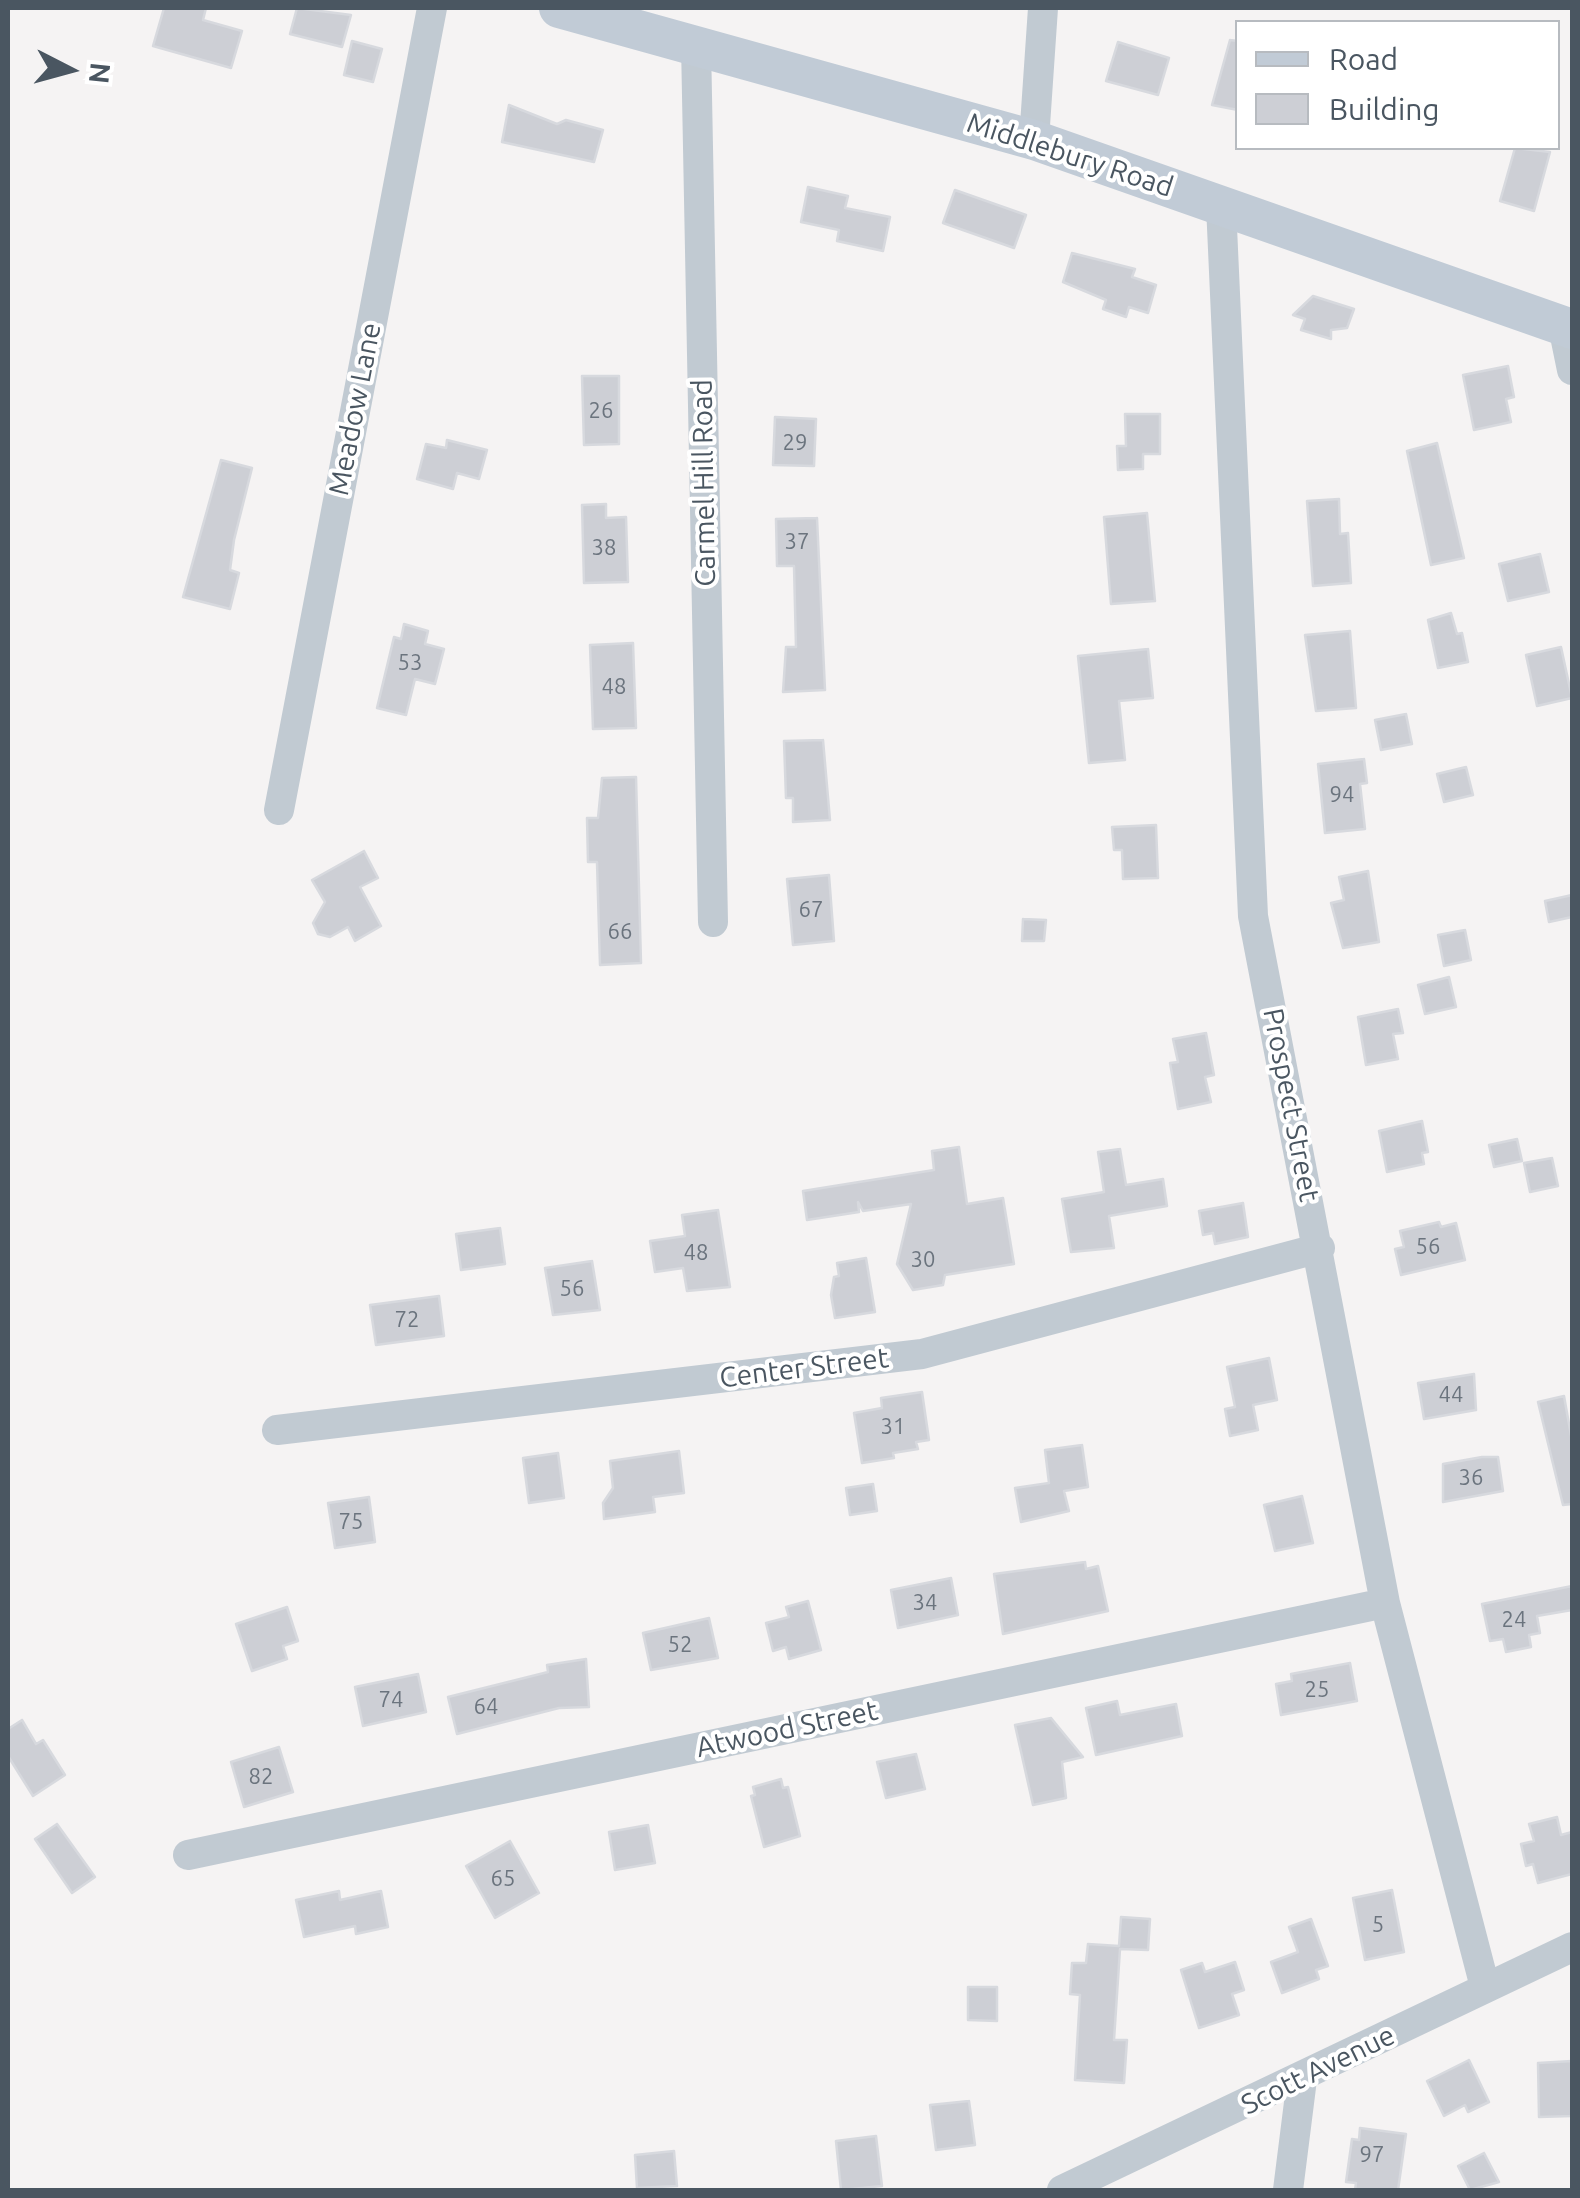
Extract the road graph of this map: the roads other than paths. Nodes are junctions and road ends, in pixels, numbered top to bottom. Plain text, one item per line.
1 (432, 8) edge
2 (559, 8) edge
3 (1043, 8) edge
4 (696, 44) junction
5 (1034, 140) junction
6 (1221, 206) junction
7 (1568, 328) edge
8 (1572, 370) edge
9 (278, 810) dead end
10 (712, 922) dead end
11 (1320, 1248) junction
12 (277, 1430) dead end
13 (1385, 1603) junction
14 (188, 1855) dead end
15 (1572, 1946) edge
16 (1485, 1986) junction
17 (1302, 2079) junction
18 (1062, 2190) edge
19 (1288, 2190) edge

1 - 9 street, Meadow Lane
2 - 4 street, Middlebury Road
3 - 5 street
4 - 5 street, Middlebury Road
4 - 10 street, Carmel Hill Road
5 - 6 street, Middlebury Road
6 - 7 street, Middlebury Road
6 - 11 street, Prospect Street
7 - 8 street
11 - 12 street, Center Street
11 - 13 street, Prospect Street
13 - 14 street, Atwood Street
13 - 16 street, Prospect Street
15 - 16 street, Scott Avenue
16 - 17 street, Scott Avenue
17 - 18 street, Scott Avenue
17 - 19 street

